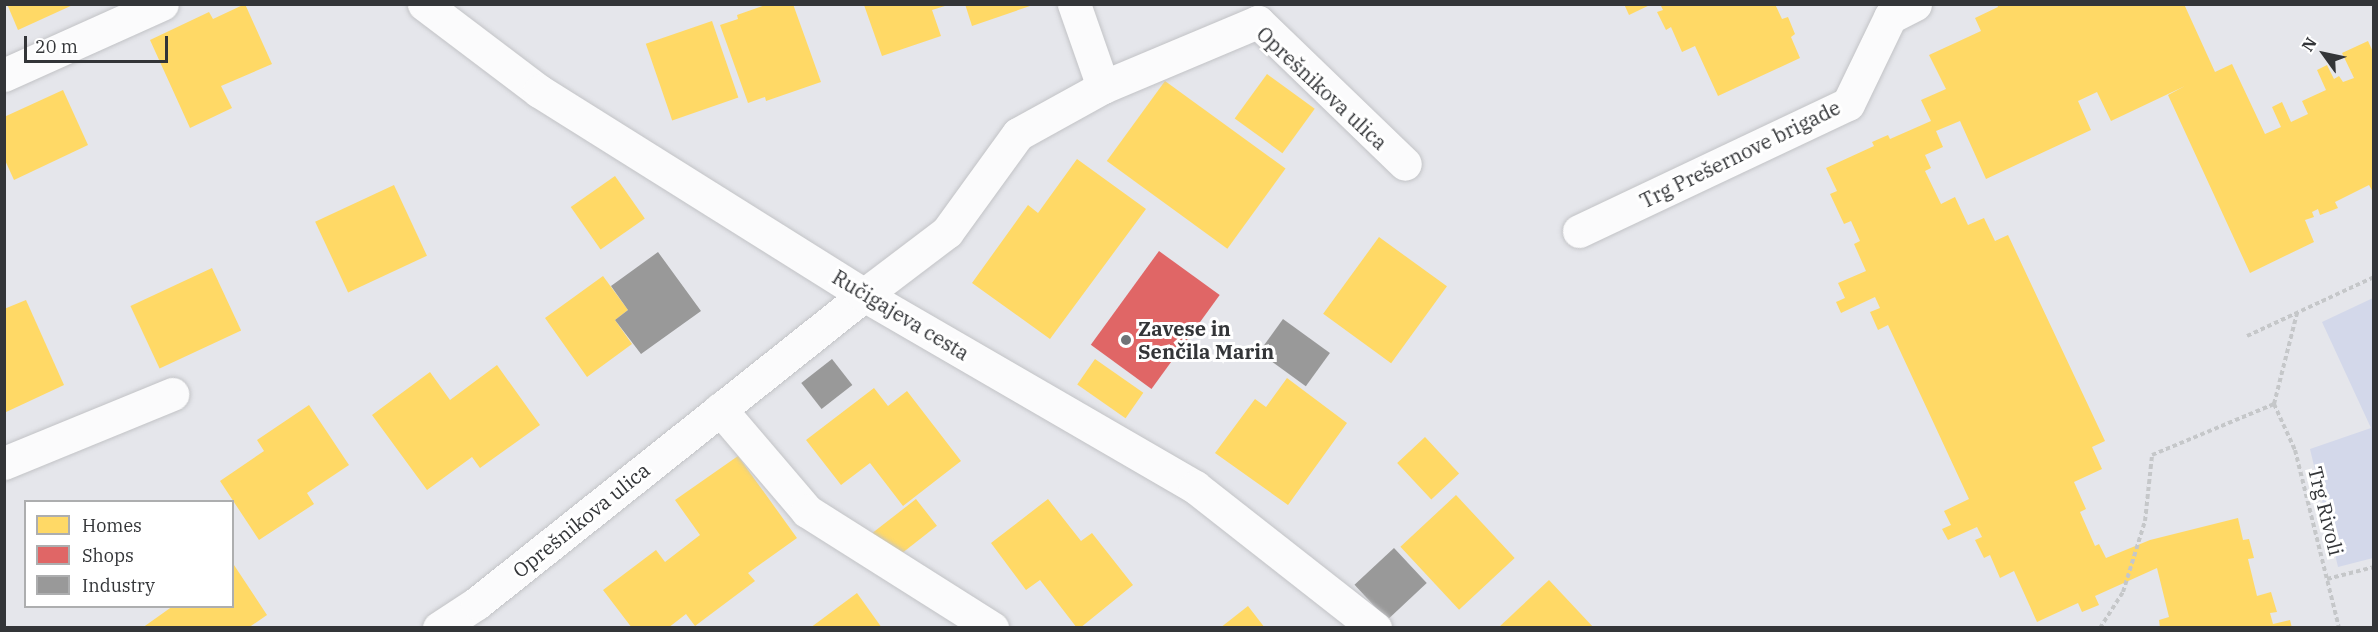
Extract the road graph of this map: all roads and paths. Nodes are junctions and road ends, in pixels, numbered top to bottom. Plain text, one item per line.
1 (162, 4) edge
2 (424, 4) edge
3 (1074, 4) edge
4 (1896, 9) edge
5 (4, 75) edge
6 (1103, 87) junction
7 (1405, 164) dead end
8 (1579, 231) dead end
9 (2373, 277) edge
10 (864, 295) junction
11 (2297, 313) junction
12 (2247, 336) dead end
13 (172, 394) dead end
14 (2274, 404) junction
15 (720, 409) junction
16 (4, 463) edge
17 (2373, 567) edge
18 (2327, 579) junction
19 (439, 627) edge
20 (992, 627) edge
21 (1375, 627) edge
22 (2100, 627) edge
23 (2339, 627) edge

1 - 5 street
2 - 10 street, Ručigajeva cesta
3 - 6 street
4 - 8 street, Trg Prešernove brigade
6 - 7 street, Oprešnikova ulica
6 - 10 street, Oprešnikova ulica
9 - 11 path
10 - 15 street, Oprešnikova ulica
10 - 21 street, Ručigajeva cesta
11 - 12 path
11 - 14 path
13 - 16 street
14 - 18 path, Trg Rivoli
14 - 22 path
15 - 19 street, Oprešnikova ulica
15 - 20 street
17 - 18 path, Trg Rivoli
18 - 23 path, Trg Rivoli

